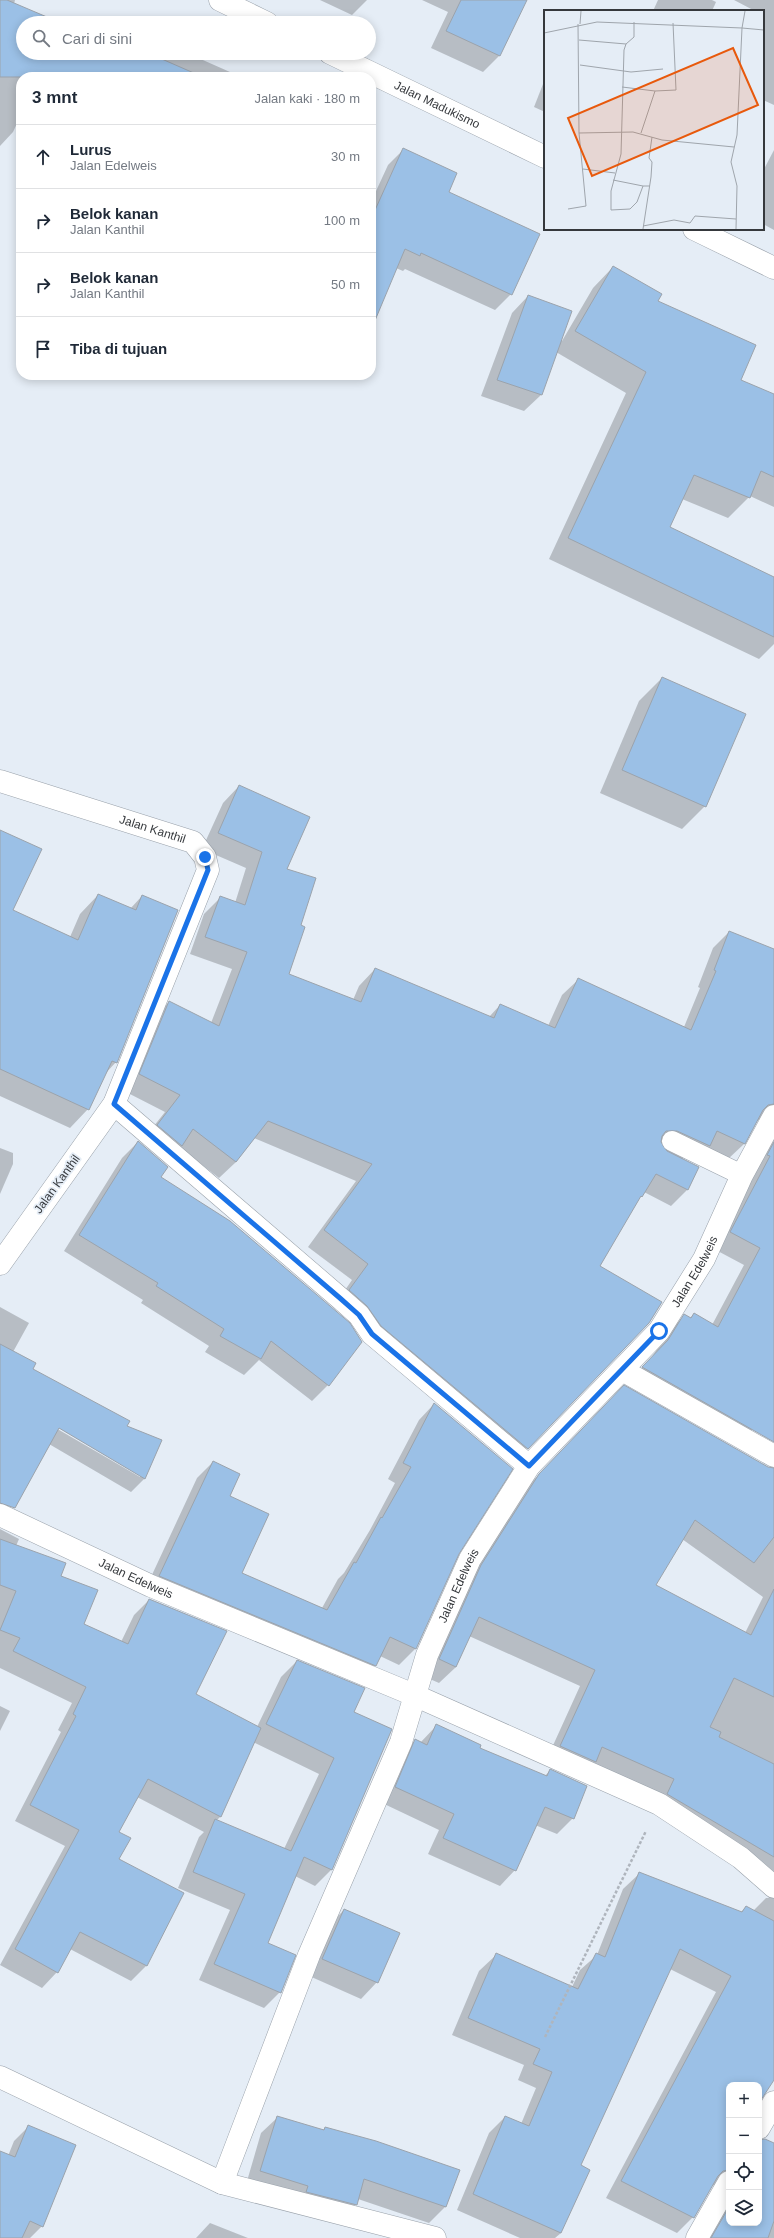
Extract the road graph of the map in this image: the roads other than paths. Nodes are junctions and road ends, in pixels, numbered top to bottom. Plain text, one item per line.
1 (220, 0) edge
2 (253, 16) edge
3 (344, 60) edge
4 (369, 72) edge
5 (376, 75) edge
6 (544, 157) edge
7 (696, 230) edge
8 (774, 268) edge
9 (0, 781) edge
10 (114, 1104) junction
11 (774, 1116) edge
12 (672, 1142) dead end
13 (742, 1175) junction
14 (0, 1264) edge
15 (622, 1370) junction
16 (774, 1456) edge
17 (529, 1466) junction
18 (0, 1515) edge
19 (414, 1695) junction
20 (774, 1886) edge
21 (0, 2077) edge
22 (774, 2102) edge
23 (762, 2123) edge
24 (222, 2183) junction
25 (726, 2187) edge
26 (435, 2238) edge
27 (697, 2238) edge

1 - 2 street
3 - 4 street, Jalan Madukismo
5 - 6 street, Jalan Madukismo
7 - 8 street
9 - 10 street, Jalan Kanthil
10 - 14 street, Jalan Kanthil
10 - 17 street
11 - 13 street, Jalan Edelweis
12 - 13 lane
13 - 15 street, Jalan Edelweis
15 - 16 street
15 - 17 street, Jalan Edelweis
17 - 19 street, Jalan Edelweis
18 - 19 street, Jalan Edelweis
19 - 20 street
19 - 24 street
21 - 24 street
22 - 23 street
24 - 26 street
25 - 27 street

